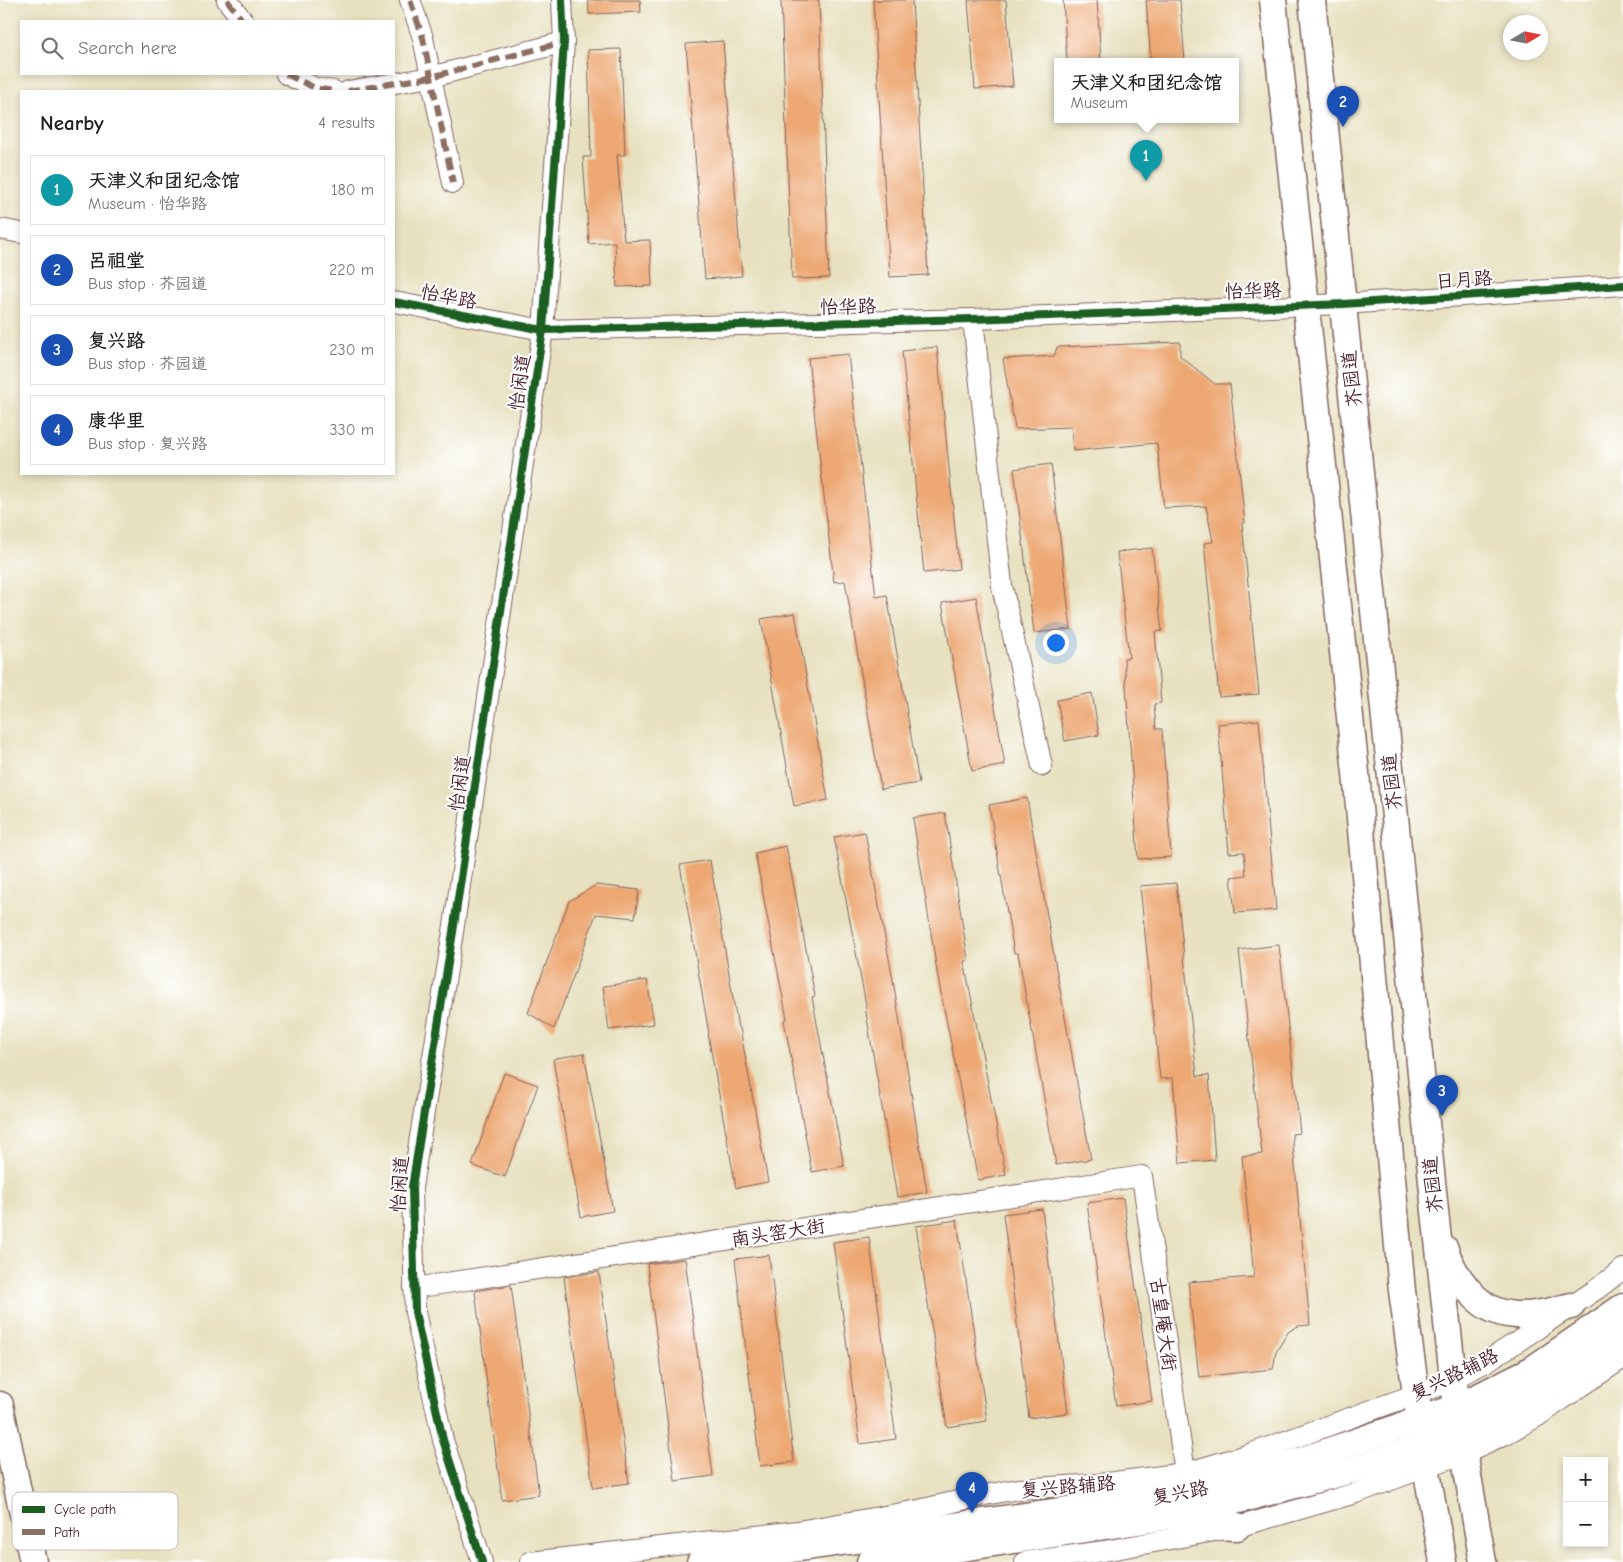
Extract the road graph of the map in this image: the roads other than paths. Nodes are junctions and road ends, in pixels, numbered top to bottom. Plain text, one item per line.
1 (228, 0) edge
2 (410, 0) edge
3 (562, 0) edge
4 (1273, 0) edge
5 (1312, 0) edge
6 (241, 20) edge
7 (564, 42) junction
8 (288, 75) edge
9 (431, 77) junction
10 (328, 90) edge
11 (354, 90) edge
12 (452, 183) dead end
13 (0, 229) edge
14 (20, 233) edge
15 (1623, 285) edge
16 (395, 302) edge
17 (1306, 304) junction
18 (1343, 304) junction
19 (973, 319) junction
20 (543, 330) junction
21 (1042, 766) dead end
22 (1142, 1176) joint
23 (1436, 1221) junction
24 (1623, 1269) edge
25 (414, 1288) junction
26 (1571, 1306) junction
27 (1623, 1306) edge
28 (1623, 1334) edge
29 (1623, 1358) edge
30 (1453, 1378) junction
31 (1415, 1394) junction
32 (0, 1406) edge
33 (1461, 1430) junction
34 (1423, 1444) junction
35 (1185, 1473) junction
36 (18, 1492) edge
37 (1169, 1516) junction
38 (1237, 1527) junction
39 (482, 1562) edge
40 (530, 1562) edge
41 (700, 1562) edge
42 (870, 1562) edge
43 (1025, 1562) edge
44 (1443, 1562) edge
45 (1483, 1562) edge

1 - 6 street
2 - 9 street
3 - 7 street, 怡闲道
4 - 17 main road, 芥园道
5 - 18 main road, 芥园道
7 - 9 street
7 - 20 street, 怡闲道
8 - 10 street
9 - 11 street
9 - 12 street
13 - 14 street
15 - 18 street, 日月路
16 - 20 street, 怡华路
17 - 18 street, 日月路
17 - 19 street, 怡华路
17 - 31 main road, 芥园道
18 - 23 main road, 芥园道
19 - 20 street, 怡华路
19 - 21 street
20 - 25 street, 怡闲道
22 - 25 street, 南头窑大街
22 - 35 street, 古皇庵大街
23 - 26 main road
23 - 30 main road, 芥园道
24 - 26 street, 复兴路辅路
25 - 39 street, 怡闲道
26 - 30 street, 复兴路辅路
27 - 33 main road, 复兴路
28 - 33 main road, 复兴路
29 - 33 street
30 - 31 street, 复兴路辅路
30 - 33 main road, 芥园道
31 - 34 main road, 芥园道
31 - 35 street, 复兴路辅路
32 - 36 main road
33 - 34 main road, 复兴路
33 - 34 street
33 - 45 main road, 芥园道
34 - 37 main road, 复兴路
34 - 38 street
34 - 41 main road, 复兴路
34 - 44 main road, 芥园道
35 - 40 street, 复兴路辅路
37 - 38 main road
37 - 42 main road, 复兴路
38 - 43 street

